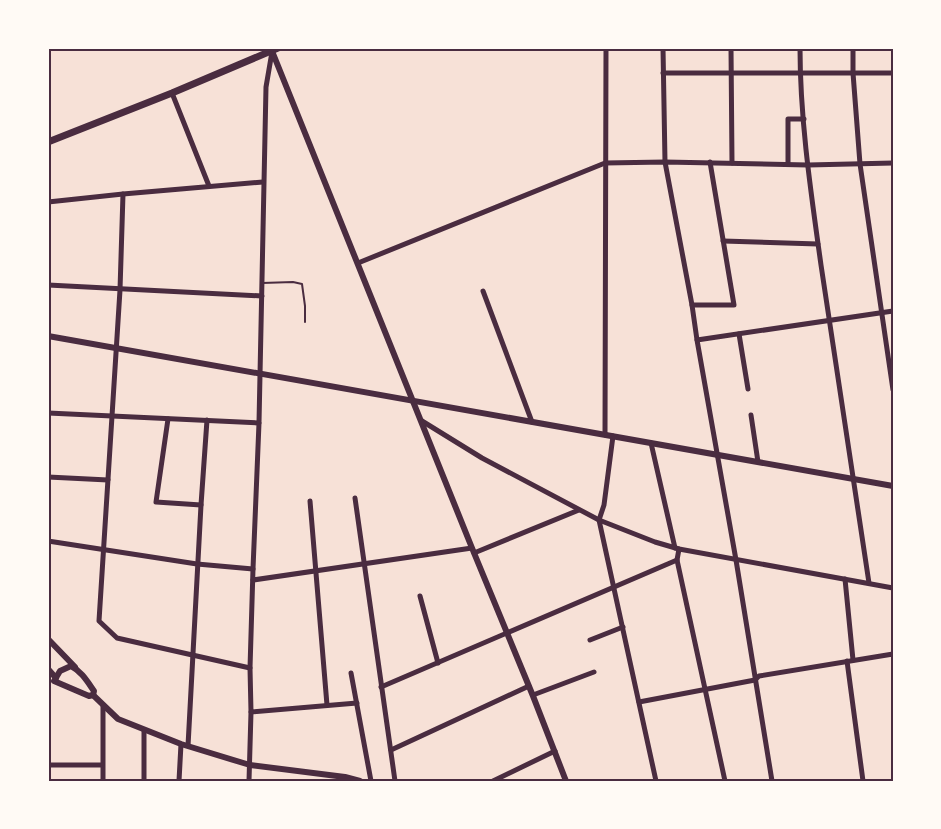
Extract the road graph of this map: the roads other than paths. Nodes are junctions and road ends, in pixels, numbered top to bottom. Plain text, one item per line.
1 (606, 48) edge
2 (663, 48) edge
3 (731, 48) edge
4 (800, 48) edge
5 (853, 48) edge
6 (274, 49) edge
7 (663, 73) junction
8 (731, 73) junction
9 (800, 73) junction
10 (853, 73) junction
11 (893, 73) edge
12 (172, 93) junction
13 (804, 119) junction
14 (48, 142) edge
15 (665, 162) junction
16 (710, 162) junction
17 (605, 163) junction
18 (732, 163) junction
19 (893, 163) edge
20 (788, 164) junction
21 (860, 164) junction
22 (808, 165) junction
23 (263, 182) junction
24 (209, 186) junction
25 (123, 194) junction
26 (48, 202) edge
27 (723, 241) junction
28 (818, 244) junction
29 (358, 263) junction
30 (262, 283) junction
31 (48, 285) edge
32 (120, 290) junction
33 (483, 291) dead end
34 (262, 296) junction
35 (692, 305) junction
36 (893, 311) edge
37 (882, 313) junction
38 (829, 321) junction
39 (306, 322) dead end
40 (739, 334) junction
41 (48, 336) edge
42 (697, 340) junction
43 (117, 348) junction
44 (260, 374) junction
45 (748, 388) dead end
46 (893, 390) edge
47 (412, 401) junction
48 (48, 412) edge
49 (751, 415) dead end
50 (112, 416) junction
51 (168, 419) junction
52 (207, 420) junction
53 (422, 421) junction
54 (532, 422) junction
55 (259, 423) junction
56 (605, 435) junction
57 (613, 436) junction
58 (651, 443) junction
59 (717, 455) junction
60 (758, 462) junction
61 (48, 477) edge
62 (854, 479) junction
63 (108, 480) junction
64 (893, 486) edge
65 (355, 498) dead end
66 (310, 501) dead end
67 (201, 505) junction
68 (579, 510) junction
69 (599, 520) junction
70 (48, 541) edge
71 (677, 548) junction
72 (105, 549) junction
73 (473, 550) junction
74 (677, 560) junction
75 (736, 560) junction
76 (197, 564) junction
77 (364, 564) junction
78 (253, 569) junction
79 (316, 571) junction
80 (845, 579) junction
81 (253, 580) junction
82 (869, 583) junction
83 (615, 587) junction
84 (893, 588) edge
85 (420, 596) dead end
86 (623, 627) junction
87 (507, 633) junction
88 (48, 639) edge
89 (590, 640) dead end
90 (893, 654) edge
91 (193, 655) junction
92 (850, 660) junction
93 (438, 663) junction
94 (250, 668) junction
95 (48, 669) edge
96 (77, 670) junction
97 (594, 672) dead end
98 (351, 673) dead end
99 (53, 680) edge
100 (755, 680) junction
101 (529, 686) junction
102 (381, 687) junction
103 (704, 690) junction
104 (93, 695) junction
105 (533, 695) junction
106 (639, 702) junction
107 (357, 703) junction
108 (103, 705) junction
109 (327, 705) junction
110 (251, 712) junction
111 (144, 730) junction
112 (181, 744) junction
113 (189, 746) junction
114 (391, 750) junction
115 (555, 751) junction
116 (48, 765) edge
117 (102, 765) junction
118 (250, 765) junction
119 (103, 781) edge
120 (144, 781) edge
121 (179, 781) edge
122 (249, 781) edge
123 (360, 781) edge
124 (371, 781) edge
125 (395, 781) edge
126 (493, 781) edge
127 (566, 781) edge
128 (656, 781) edge
129 (724, 781) edge
130 (772, 781) edge
131 (863, 781) edge

1 - 17 street
2 - 7 street
3 - 8 street
4 - 9 street
5 - 10 street
6 - 12 main road
6 - 23 street
6 - 29 street
7 - 8 street
7 - 15 street
8 - 9 street
8 - 18 street
9 - 10 street
9 - 13 street
10 - 11 street
10 - 21 street
12 - 14 main road
12 - 24 street
13 - 20 street
13 - 22 street
15 - 16 street
15 - 17 street
15 - 35 street
16 - 18 street
16 - 27 street
17 - 29 street
17 - 56 street
18 - 20 street
19 - 21 street
20 - 22 street
21 - 22 street
21 - 37 street
22 - 28 street
23 - 24 street
23 - 30 street
24 - 25 street
25 - 26 street
25 - 32 street
27 - 28 street
27 - 35 street
28 - 38 street
29 - 47 street
30 - 34 street
30 - 39 lane
31 - 32 street
32 - 34 street
32 - 43 street
33 - 54 street
34 - 44 street
35 - 42 street
36 - 37 street
37 - 38 street
37 - 46 street
38 - 40 street
38 - 62 street
40 - 42 street
40 - 45 street
41 - 43 street
42 - 59 street
43 - 44 street
43 - 50 street
44 - 47 street
44 - 55 street
47 - 53 street
47 - 54 street
48 - 50 street
49 - 60 street
50 - 51 street
50 - 63 street
51 - 52 street
51 - 67 street
52 - 55 street
52 - 67 street
53 - 68 street
53 - 73 street
54 - 56 street
55 - 78 street
56 - 57 street
57 - 58 street
57 - 69 street
58 - 59 street
58 - 71 street
59 - 60 street
59 - 75 street
60 - 62 street
61 - 63 street
62 - 64 street
62 - 82 street
63 - 72 street
65 - 77 street
66 - 79 street
67 - 76 street
68 - 69 street
68 - 73 street
69 - 71 street
69 - 83 street
70 - 72 street
71 - 74 street
71 - 75 street
72 - 76 street
72 - 91 street
73 - 77 street
73 - 87 street
74 - 83 street
74 - 103 street
75 - 80 street
75 - 100 street
76 - 78 street
76 - 91 street
77 - 79 street
77 - 102 street
78 - 81 street
79 - 81 street
79 - 109 street
80 - 82 street
80 - 92 street
81 - 94 street
82 - 84 street
83 - 86 street
83 - 87 street
85 - 93 street
86 - 89 street
86 - 106 street
87 - 93 street
87 - 101 street
88 - 96 street
90 - 92 street
91 - 94 street
91 - 113 street
92 - 100 street
92 - 131 street
93 - 102 street
94 - 110 street
95 - 99 street
96 - 99 street
96 - 104 street
97 - 105 street
98 - 107 street
99 - 104 street
100 - 103 street
100 - 130 street
101 - 105 street
101 - 114 street
102 - 114 street
103 - 106 street
103 - 129 street
104 - 108 street
105 - 115 street
106 - 128 street
107 - 109 street
107 - 124 street
108 - 111 street
108 - 117 street
109 - 110 street
110 - 118 street
111 - 112 street
111 - 120 street
112 - 113 street
112 - 121 street
113 - 118 street
114 - 125 street
115 - 126 street
115 - 127 street
116 - 117 street
117 - 119 street
118 - 122 street
118 - 123 street

